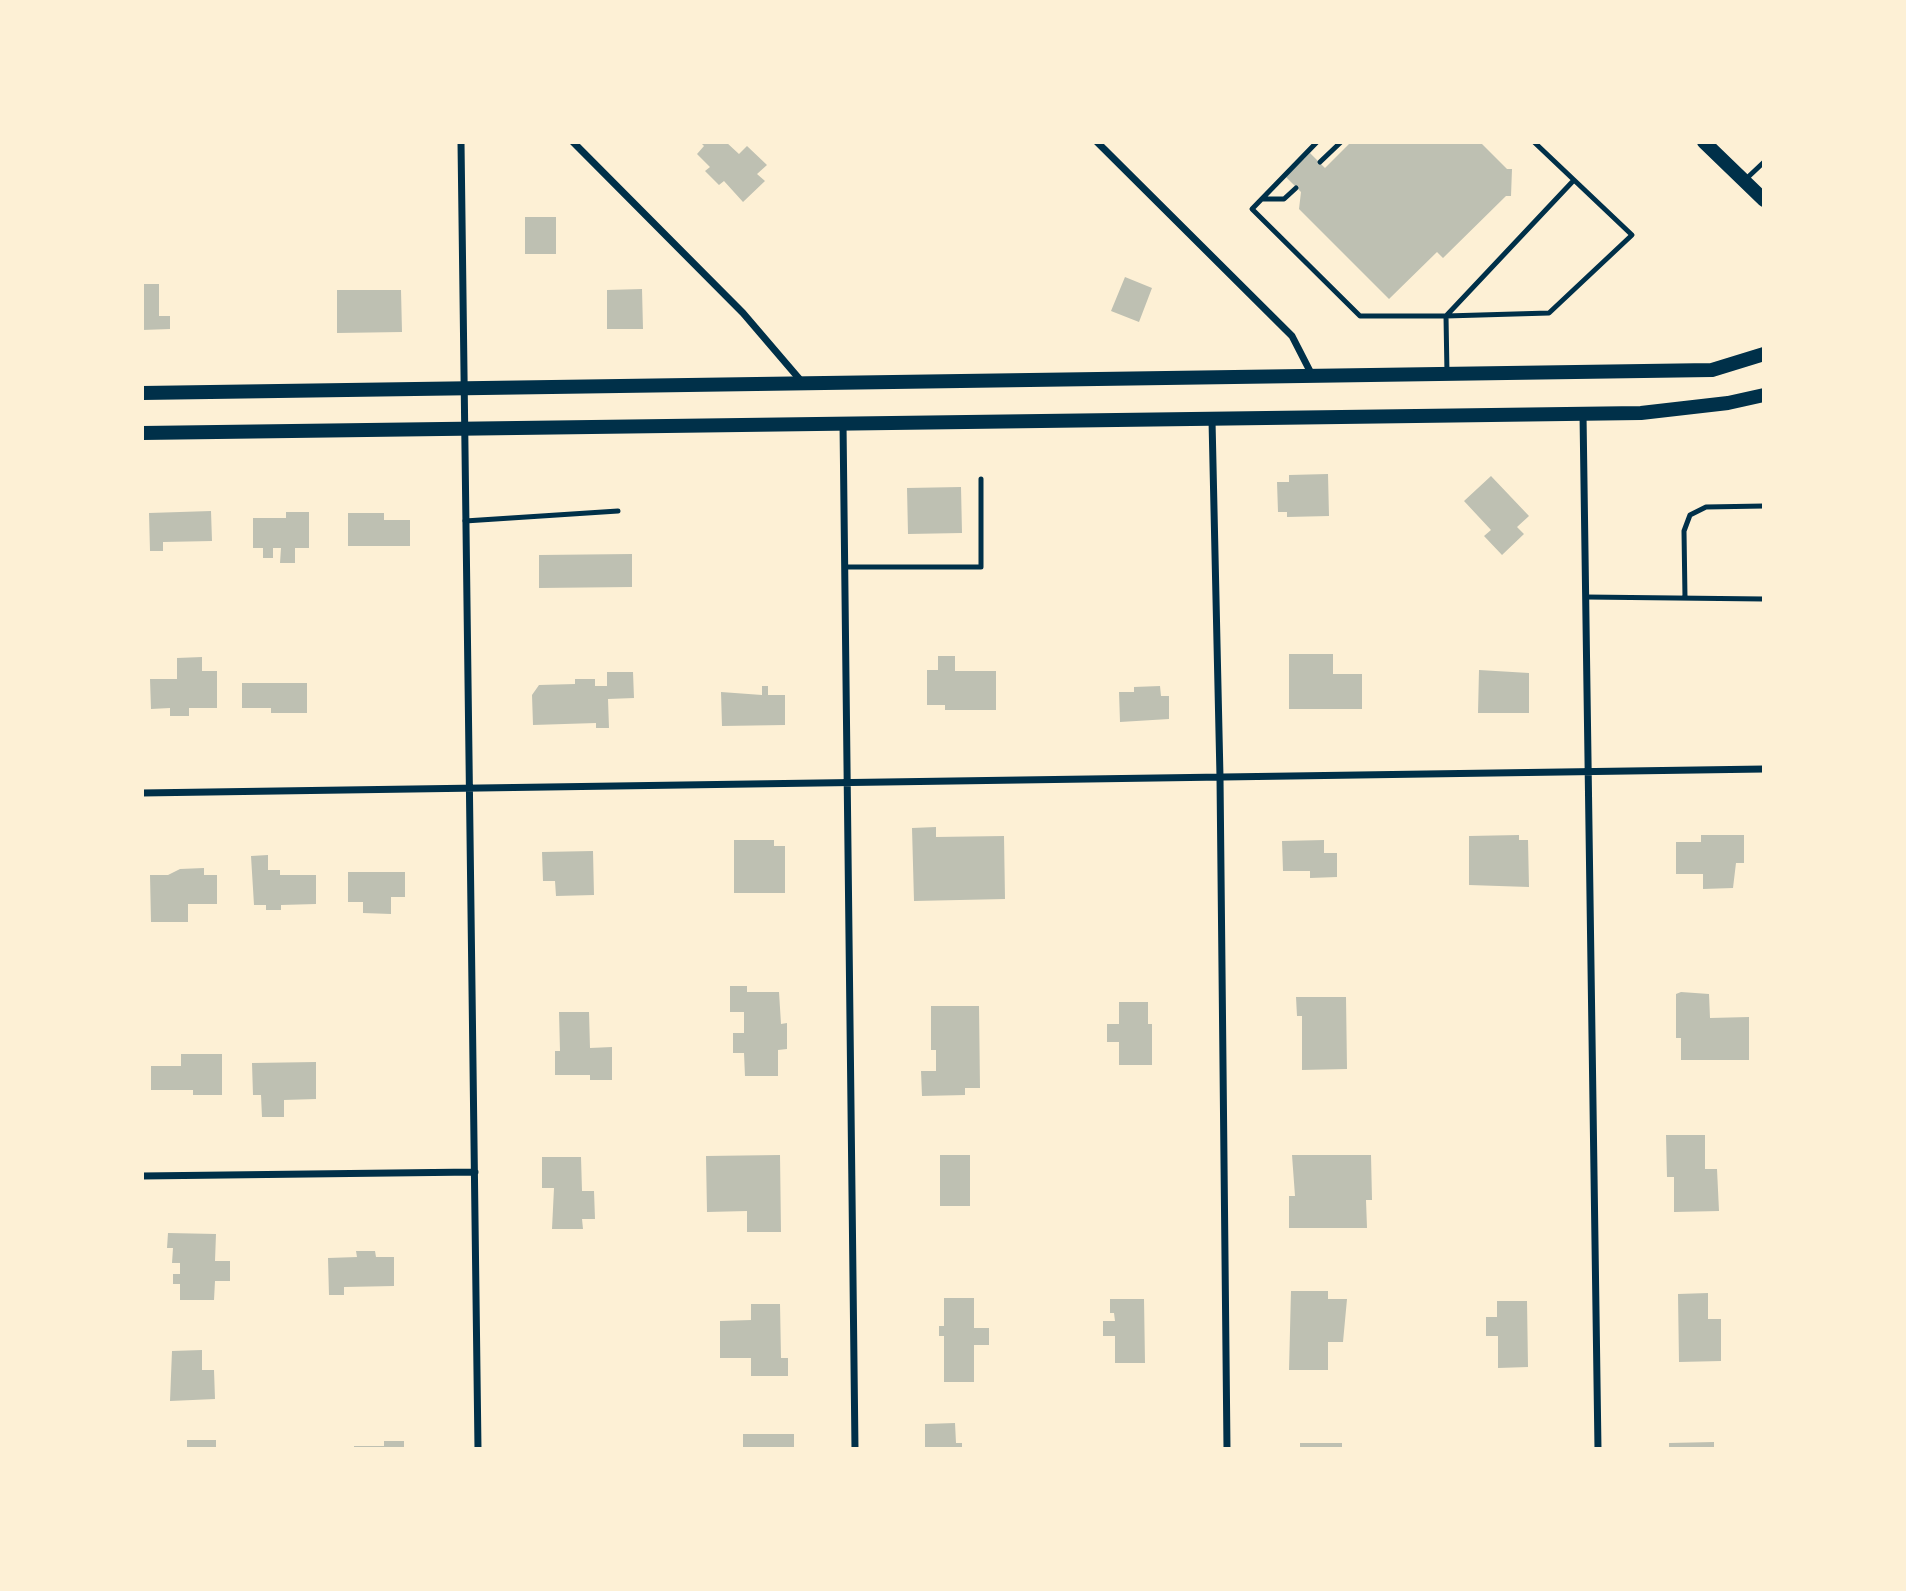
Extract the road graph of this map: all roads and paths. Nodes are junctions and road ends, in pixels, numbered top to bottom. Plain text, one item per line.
1 (461, 142) edge
2 (573, 142) edge
3 (1097, 142) edge
4 (1317, 142) edge
5 (1341, 142) edge
6 (1534, 142) edge
7 (1704, 142) edge
8 (1320, 162) dead end
9 (1764, 162) edge
10 (1574, 180) junction
11 (1744, 180) junction
12 (1296, 188) dead end
13 (1261, 199) junction
14 (1764, 200) edge
15 (1446, 316) junction
16 (1764, 354) edge
17 (1447, 376) junction
18 (1313, 377) junction
19 (802, 383) junction
20 (464, 389) junction
21 (142, 393) edge
22 (1764, 395) edge
23 (1583, 414) junction
24 (1212, 420) junction
25 (843, 423) junction
26 (464, 430) junction
27 (142, 433) edge
28 (981, 479) dead end
29 (1764, 506) edge
30 (618, 511) dead end
31 (465, 521) junction
32 (845, 567) junction
33 (1586, 597) junction
34 (1685, 598) junction
35 (1764, 599) edge
36 (1764, 769) edge
37 (1589, 770) junction
38 (1220, 777) junction
39 (848, 782) junction
40 (469, 786) junction
41 (142, 793) edge
42 (475, 1172) junction
43 (142, 1176) edge
44 (478, 1449) edge
45 (855, 1449) edge
46 (1227, 1449) edge
47 (1598, 1449) edge

1 - 20 street
2 - 19 street
3 - 18 street
4 - 13 lane
5 - 8 lane
6 - 10 lane
7 - 11 main road
9 - 11 lane
10 - 15 lane
10 - 15 lane
11 - 14 main road
12 - 13 lane
13 - 15 lane
15 - 17 lane
16 - 17 main road
17 - 18 main road
18 - 19 main road
19 - 20 main road
20 - 21 main road
20 - 26 street
22 - 23 main road
23 - 24 main road
23 - 33 street
24 - 25 main road
24 - 38 street
25 - 26 main road
25 - 32 street
26 - 27 main road
26 - 31 street
28 - 32 lane
29 - 34 lane
30 - 31 lane
31 - 40 street
32 - 39 street
33 - 34 lane
33 - 37 street
34 - 35 lane
36 - 37 street
37 - 38 street
37 - 47 street
38 - 39 street
38 - 46 street
39 - 40 street
39 - 45 street
40 - 41 street
40 - 42 street
42 - 43 street
42 - 44 street

